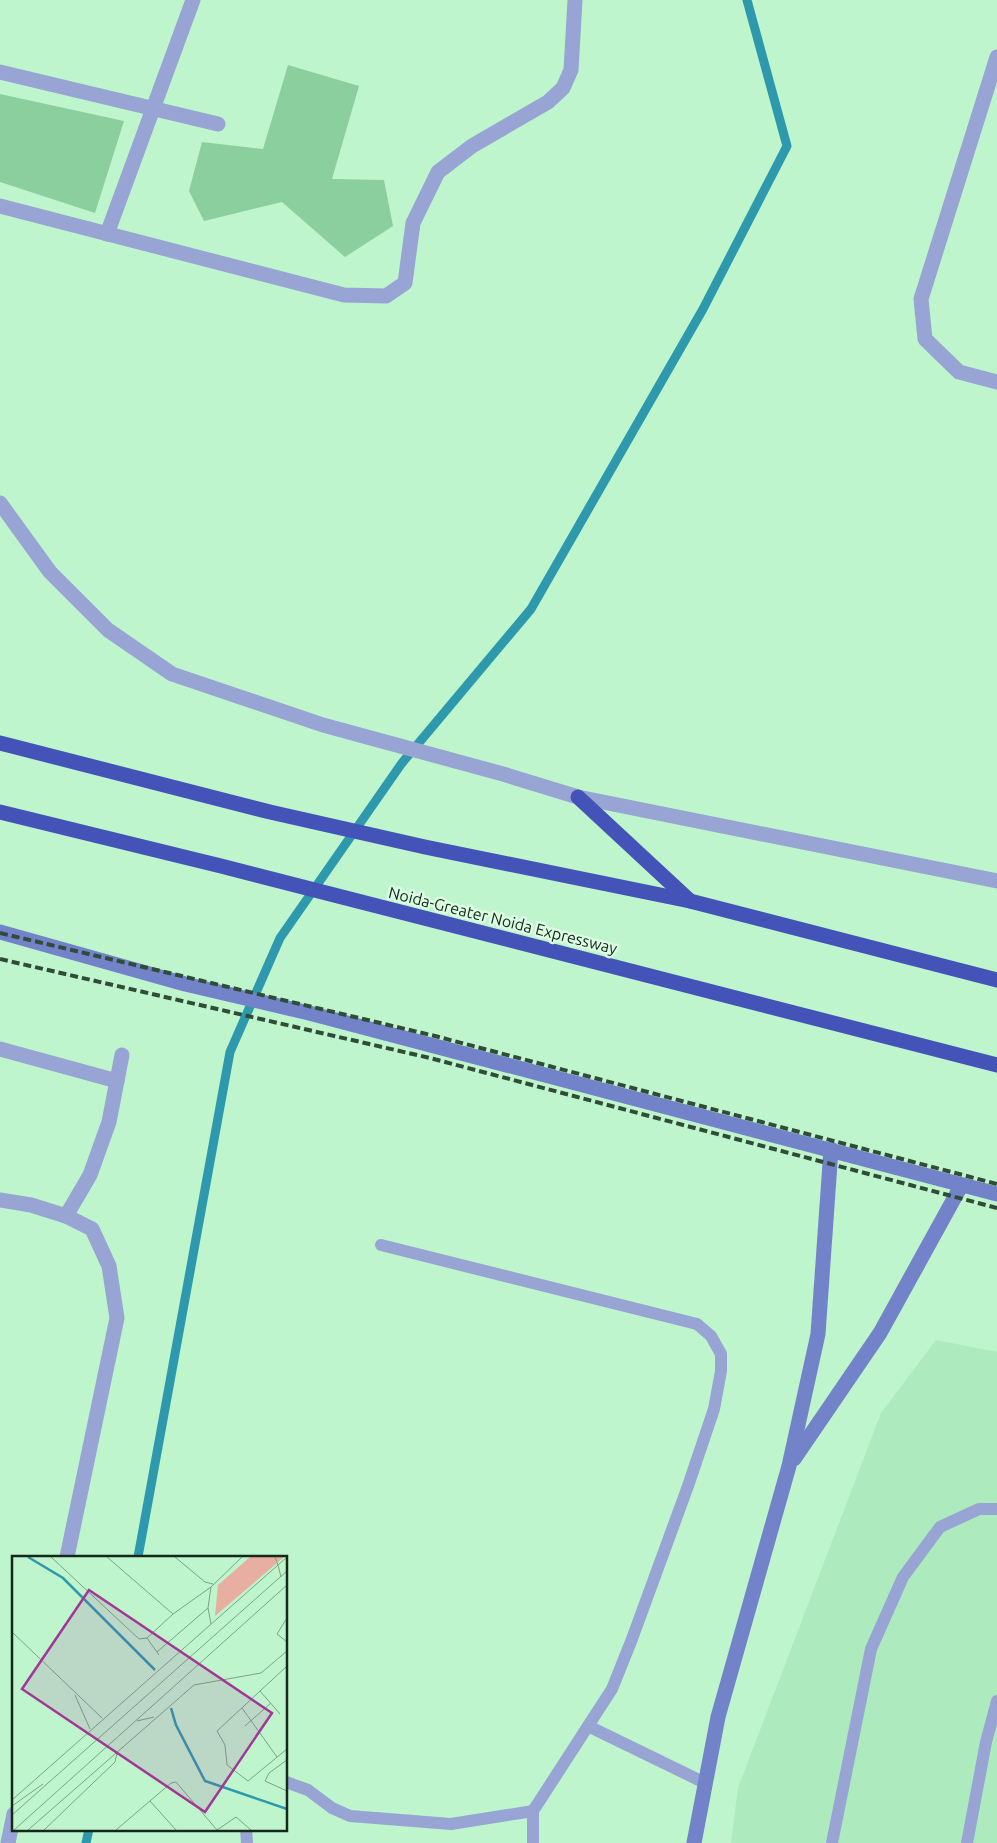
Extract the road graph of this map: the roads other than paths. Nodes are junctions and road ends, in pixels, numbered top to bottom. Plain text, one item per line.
1 (192, 0) edge
2 (575, 0) edge
3 (997, 58) edge
4 (0, 72) edge
5 (153, 109) junction
6 (218, 124) dead end
7 (0, 206) edge
8 (107, 234) junction
9 (997, 382) edge
10 (0, 503) edge
11 (0, 743) edge
12 (578, 797) junction
13 (0, 812) edge
14 (997, 881) edge
15 (690, 901) junction
16 (0, 932) edge
17 (997, 980) edge
18 (0, 1048) edge
19 (122, 1054) dead end
20 (997, 1065) edge
21 (117, 1081) junction
22 (831, 1149) junction
23 (961, 1186) junction
24 (997, 1194) edge
25 (0, 1200) edge
26 (66, 1216) junction
27 (381, 1245) dead end
28 (789, 1466) junction
29 (997, 1509) edge
30 (67, 1556) edge
31 (997, 1701) edge
32 (588, 1726) junction
33 (288, 1783) edge
34 (705, 1783) junction
35 (533, 1811) junction
36 (12, 1824) edge
37 (246, 1830) edge
38 (8, 1843) edge
39 (248, 1843) edge
40 (533, 1843) edge
41 (694, 1843) edge
42 (832, 1843) edge
43 (967, 1843) edge

1 - 5 street
2 - 8 street
3 - 9 street
4 - 5 street
5 - 6 street
5 - 8 street
7 - 8 street
10 - 12 street
11 - 15 highway
12 - 14 street
12 - 15 highway
13 - 20 highway, Noida-Greater Noida Expressway
15 - 17 highway
16 - 22 street
18 - 21 street
19 - 21 street
21 - 26 street
22 - 23 street
22 - 28 street
23 - 24 street
23 - 28 street
25 - 26 street
26 - 30 street
27 - 32 lane
28 - 34 street
29 - 42 lane
31 - 43 lane
32 - 34 lane
32 - 35 lane
33 - 35 lane
34 - 41 street
35 - 40 lane
36 - 38 street
37 - 39 lane

